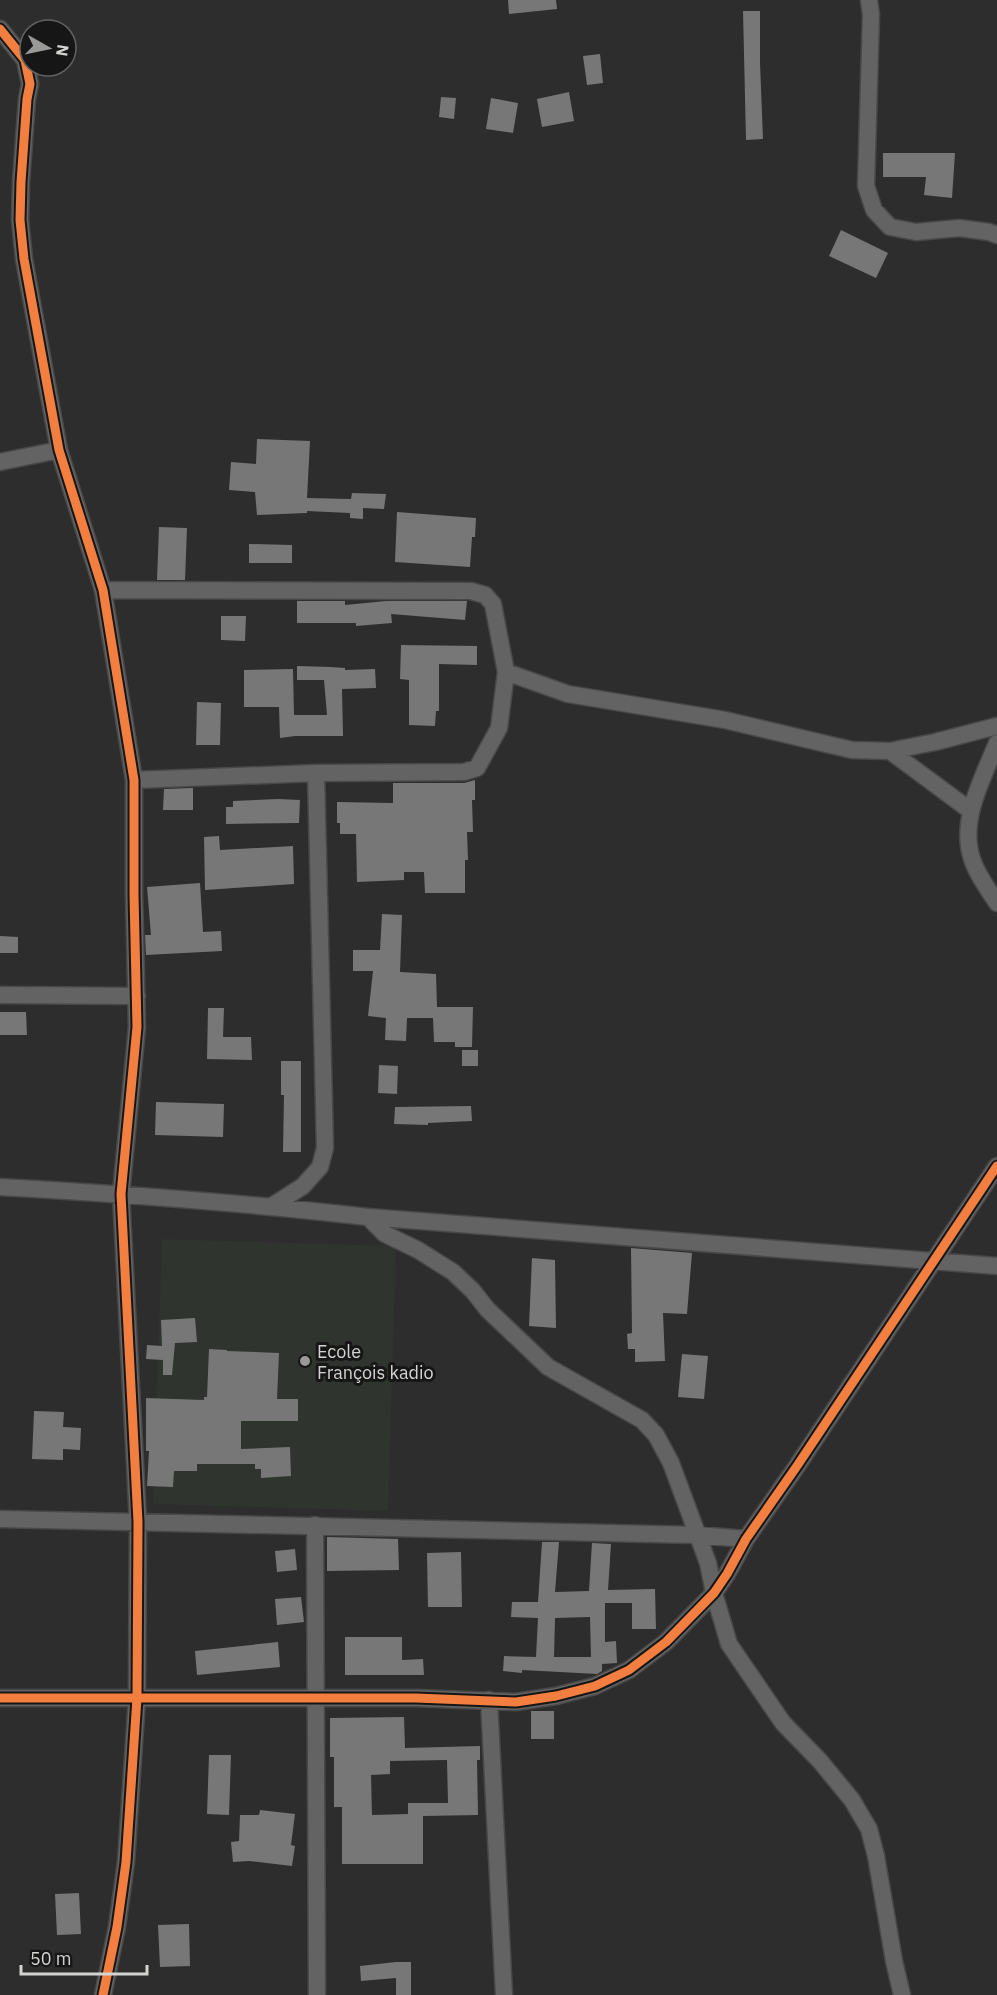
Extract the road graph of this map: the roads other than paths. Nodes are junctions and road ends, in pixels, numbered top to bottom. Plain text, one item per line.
1 (869, 0) edge
2 (0, 29) edge
3 (997, 235) edge
4 (59, 450) junction
5 (0, 462) edge
6 (103, 590) junction
7 (506, 672) junction
8 (997, 726) edge
9 (997, 743) edge
10 (890, 751) junction
11 (316, 773) junction
12 (134, 780) junction
13 (971, 811) junction
14 (997, 903) edge
15 (0, 995) edge
16 (137, 996) junction
17 (997, 1166) edge
18 (0, 1187) edge
19 (121, 1194) junction
20 (272, 1206) junction
21 (368, 1217) junction
22 (934, 1261) junction
23 (997, 1266) edge
24 (0, 1519) edge
25 (138, 1522) junction
26 (315, 1525) junction
27 (697, 1535) junction
28 (746, 1539) junction
29 (714, 1593) junction
30 (0, 1698) edge
31 (137, 1698) junction
32 (317, 1698) junction
33 (489, 1701) junction
34 (103, 1995) edge
35 (317, 1995) edge
36 (504, 1995) edge
37 (902, 1995) edge

1 - 3 street
2 - 4 street
4 - 5 street
4 - 6 street
6 - 7 street
6 - 12 street
7 - 10 street
7 - 11 street
8 - 10 street
9 - 13 street
10 - 13 street
11 - 12 street
11 - 20 street
12 - 16 street
13 - 14 street
15 - 16 street
16 - 19 street
17 - 22 street
18 - 19 street
19 - 20 street
19 - 25 street
20 - 21 street
21 - 22 street
21 - 27 street
22 - 23 street
22 - 28 street
24 - 25 street
25 - 26 street
25 - 31 street
26 - 27 street
26 - 32 street
27 - 28 street
27 - 29 street
28 - 29 street
29 - 33 street
29 - 37 street
30 - 31 street
31 - 32 street
31 - 34 street
32 - 33 street
32 - 35 street
33 - 36 street

